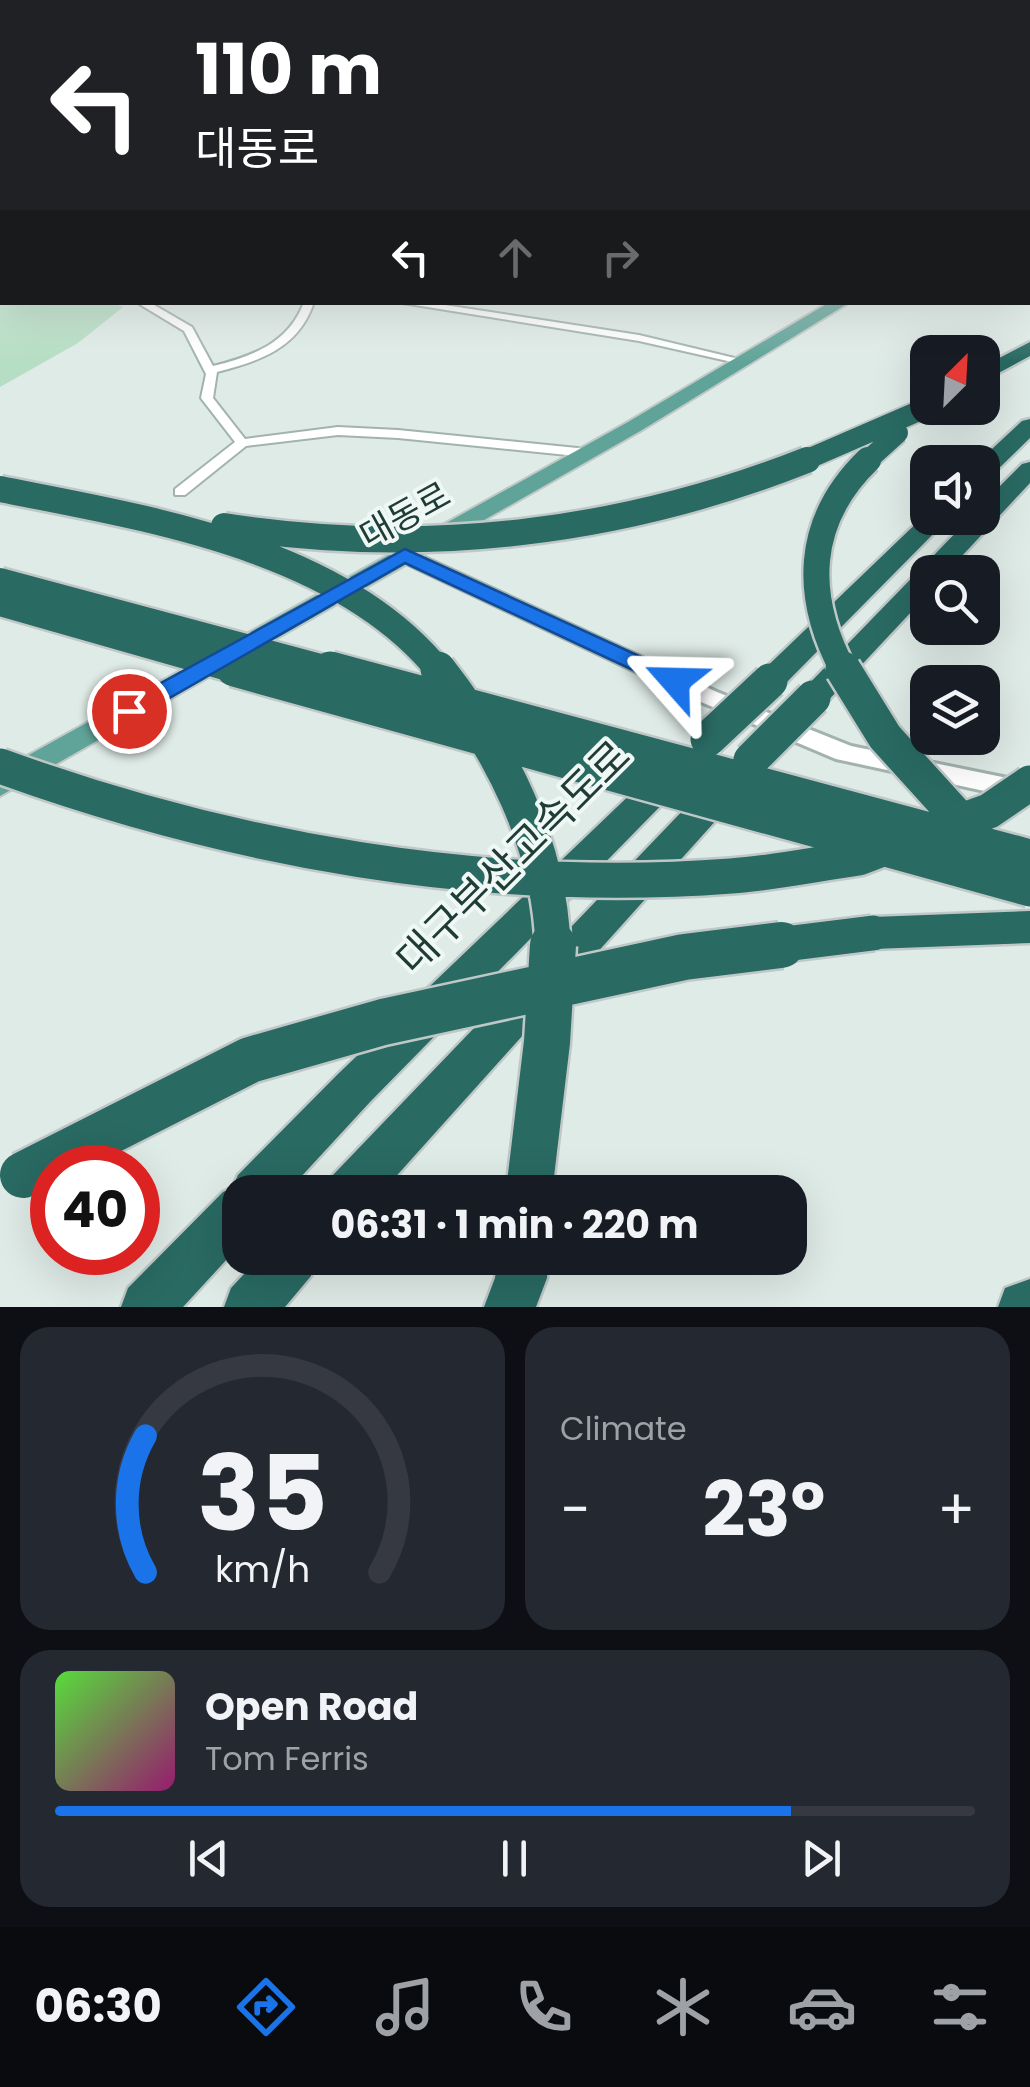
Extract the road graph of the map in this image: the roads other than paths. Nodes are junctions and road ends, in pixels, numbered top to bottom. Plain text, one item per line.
1 (146, 305) edge
2 (308, 305) edge
3 (421, 305) edge
4 (837, 305) edge
5 (1030, 348) edge
6 (741, 361) junction
7 (1000, 366) edge
8 (210, 370) junction
9 (910, 416) edge
10 (910, 423) edge
11 (1030, 426) edge
12 (242, 443) junction
13 (588, 453) junction
14 (1000, 455) edge
15 (1030, 470) edge
16 (0, 488) edge
17 (180, 492) dead end
18 (919, 535) edge
19 (405, 555) junction
20 (949, 555) edge
21 (0, 581) edge
22 (910, 596) edge
23 (0, 603) edge
24 (0, 766) edge
25 (1030, 784) edge
26 (0, 785) edge
27 (1030, 792) edge
28 (1030, 857) edge
29 (1030, 887) edge
30 (1030, 928) edge
31 (271, 1175) edge
32 (366, 1175) edge
33 (532, 1175) edge
34 (11, 1182) edge
35 (222, 1228) edge
36 (278, 1275) edge
37 (147, 1307) edge
38 (250, 1307) edge

1 - 8 street
2 - 8 street
3 - 6 street
4 - 6 main road, 대동로
5 - 7 highway
6 - 13 main road, 대동로
8 - 12 street
9 - 16 highway, bridge
10 - 29 highway, bridge
11 - 14 highway
12 - 13 street
12 - 17 street
13 - 19 main road, 대동로
15 - 20 highway
16 - 33 highway, bridge
18 - 31 highway, 대구부산고속도로, bridge
19 - 26 main road, 대동로
19 - 27 street
21 - 28 highway, bridge
22 - 32 highway, bridge
23 - 29 highway, bridge
24 - 25 highway, bridge
30 - 34 highway, bridge
35 - 37 highway
36 - 38 highway

